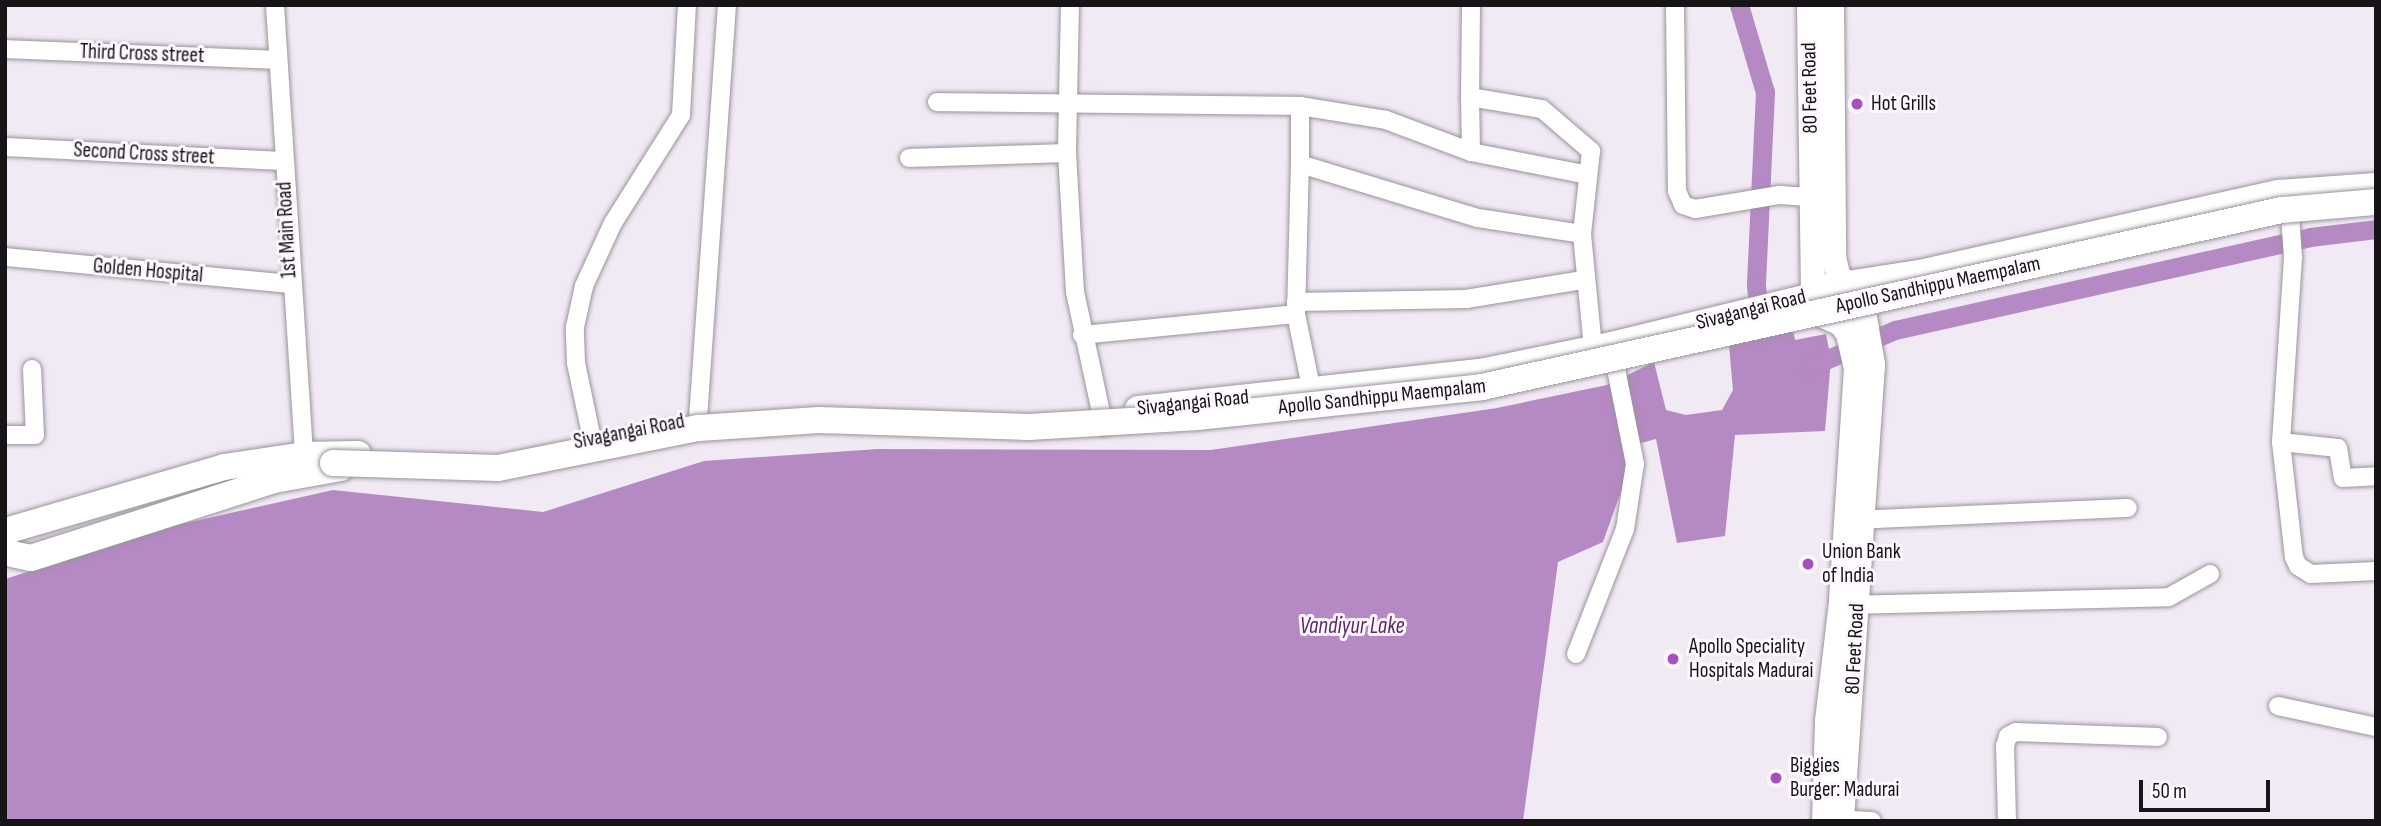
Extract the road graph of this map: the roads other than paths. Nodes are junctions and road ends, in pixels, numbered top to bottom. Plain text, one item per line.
1 (275, 5) edge
2 (687, 5) edge
3 (1070, 5) edge
4 (1471, 5) edge
5 (1675, 5) edge
6 (1809, 5) edge
7 (1832, 5) edge
8 (727, 6) edge
9 (5, 49) edge
10 (278, 60) junction
11 (1470, 97) junction
12 (937, 102) dead end
13 (1068, 103) junction
14 (1300, 106) junction
15 (5, 147) edge
16 (1471, 152) junction
17 (1067, 153) junction
18 (909, 158) dead end
19 (283, 161) junction
20 (1300, 164) junction
21 (1588, 174) junction
22 (2376, 186) edge
23 (2376, 191) edge
24 (1812, 197) junction
25 (2376, 202) edge
26 (2376, 209) edge
27 (2290, 222) junction
28 (1582, 234) junction
29 (5, 257) edge
30 (1583, 280) junction
31 (290, 284) junction
32 (1847, 287) junction
33 (1296, 308) junction
34 (1802, 309) junction
35 (1860, 326) junction
36 (1083, 335) junction
37 (1607, 353) junction
38 (32, 369) dead end
39 (1312, 392) junction
40 (698, 419) junction
41 (1104, 419) junction
42 (5, 435) edge
43 (593, 439) junction
44 (2281, 442) junction
45 (304, 455) junction
46 (333, 460) junction
47 (2376, 476) edge
48 (2128, 509) dead end
49 (1853, 520) junction
50 (7, 546) edge
51 (2376, 571) edge
52 (2210, 574) dead end
53 (1849, 605) junction
54 (1576, 654) dead end
55 (2278, 706) dead end
56 (2376, 727) edge
57 (2158, 737) dead end
58 (1833, 820) edge
59 (1872, 821) edge
60 (2007, 821) edge

1 - 10 street, 1st Main Road
2 - 43 street
3 - 13 street
4 - 11 street
5 - 24 street
6 - 24 main road, 80 Feet Road
7 - 32 main road, 80 Feet Road
8 - 40 street
9 - 10 street, Third Cross street
10 - 19 street, 1st Main Road
11 - 16 street
11 - 21 street
12 - 13 street
13 - 14 street
13 - 17 street
14 - 16 street
14 - 20 street
15 - 19 street, Second Cross street
16 - 21 street
17 - 18 street
17 - 36 street
19 - 31 street, 1st Main Road
20 - 28 street
20 - 33 street
21 - 28 street
22 - 32 main road, Sivagangai Road
23 - 46 main road, Apollo Sandhippu Maempalam, bridge
24 - 34 main road, 80 Feet Road
25 - 46 main road, Apollo Sandhippu Maempalam, bridge
26 - 27 main road, Sivagangai Road
27 - 35 main road, Sivagangai Road
27 - 44 street
28 - 30 street
29 - 31 street, Golden Hospital
30 - 33 street
30 - 37 street
31 - 45 street, 1st Main Road
32 - 34 main road, Sivagangai Road
32 - 35 main road, 80 Feet Road
33 - 36 street
33 - 39 street
34 - 35 main road, Sivagangai Road
34 - 37 main road, Sivagangai Road
35 - 49 main road, 80 Feet Road
36 - 41 street
37 - 39 main road, Sivagangai Road
37 - 41 main road, Sivagangai Road
37 - 54 street
38 - 42 street
39 - 41 main road, Sivagangai Road
40 - 41 main road, Sivagangai Road
40 - 43 main road, Sivagangai Road
41 - 50 main road, Sivagangai Road
43 - 45 main road, Sivagangai Road
44 - 47 street
44 - 51 street
45 - 50 main road, Sivagangai Road
46 - 50 main road
48 - 49 street
49 - 53 main road, 80 Feet Road
52 - 53 street
53 - 58 main road, 80 Feet Road
55 - 56 street
57 - 60 street
58 - 59 street

